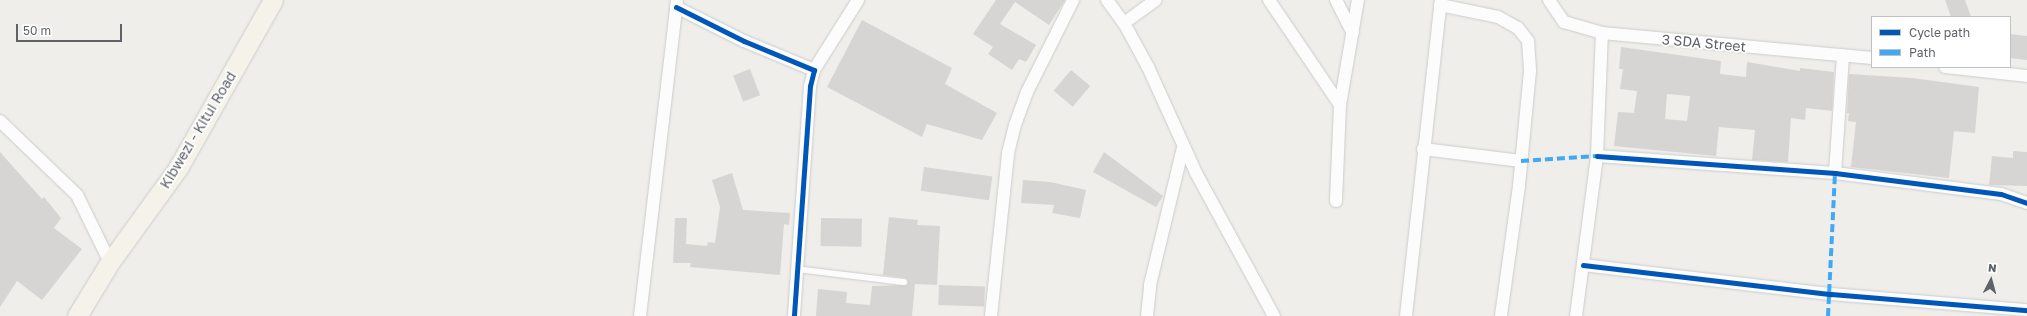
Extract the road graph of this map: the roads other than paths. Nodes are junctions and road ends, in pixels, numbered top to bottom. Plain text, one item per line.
1 (273, 0) edge
2 (858, 0) edge
3 (1073, 0) edge
4 (1107, 0) edge
5 (1156, 0) edge
6 (1269, 0) edge
7 (1336, 0) edge
8 (1358, 0) edge
9 (1549, 0) edge
10 (1440, 3) edge
11 (677, 4) edge
12 (1124, 23) junction
13 (1353, 33) junction
14 (1602, 33) junction
15 (1843, 55) junction
16 (1871, 58) edge
17 (1954, 68) edge
18 (814, 70) junction
19 (2027, 76) edge
20 (1340, 106) junction
21 (0, 121) edge
22 (1183, 148) junction
23 (1423, 149) junction
24 (1597, 156) junction
25 (1521, 161) junction
26 (1835, 172) junction
27 (1336, 201) dead end
28 (2027, 203) edge
29 (110, 262) junction
30 (1583, 266) junction
31 (796, 269) junction
32 (904, 282) dead end
33 (2027, 310) edge
34 (77, 316) edge
35 (640, 316) edge
36 (794, 316) edge
37 (991, 316) edge
38 (1147, 316) edge
39 (1274, 316) edge
40 (1406, 316) edge
41 (1501, 316) edge
42 (1576, 316) edge

1 - 29 main road, Kibwezi - Kitui Road
2 - 18 street
3 - 37 street
4 - 12 street
5 - 12 street
6 - 20 street
7 - 13 street
8 - 13 street
9 - 14 street, 3 SDA Street
10 - 23 street
10 - 25 street
11 - 18 street
11 - 35 street
12 - 22 street
13 - 20 street
14 - 15 street, 3 SDA Street
14 - 24 street
15 - 16 street, 3 SDA Street
15 - 26 street
17 - 19 street
18 - 31 street
20 - 27 street
21 - 29 street
22 - 38 street
22 - 39 street
23 - 25 street
23 - 40 street
24 - 26 street
24 - 30 street
25 - 41 street
26 - 28 street
29 - 34 main road, Kibwezi - Kitui Road
30 - 33 street
30 - 42 street
31 - 32 lane
31 - 36 street

